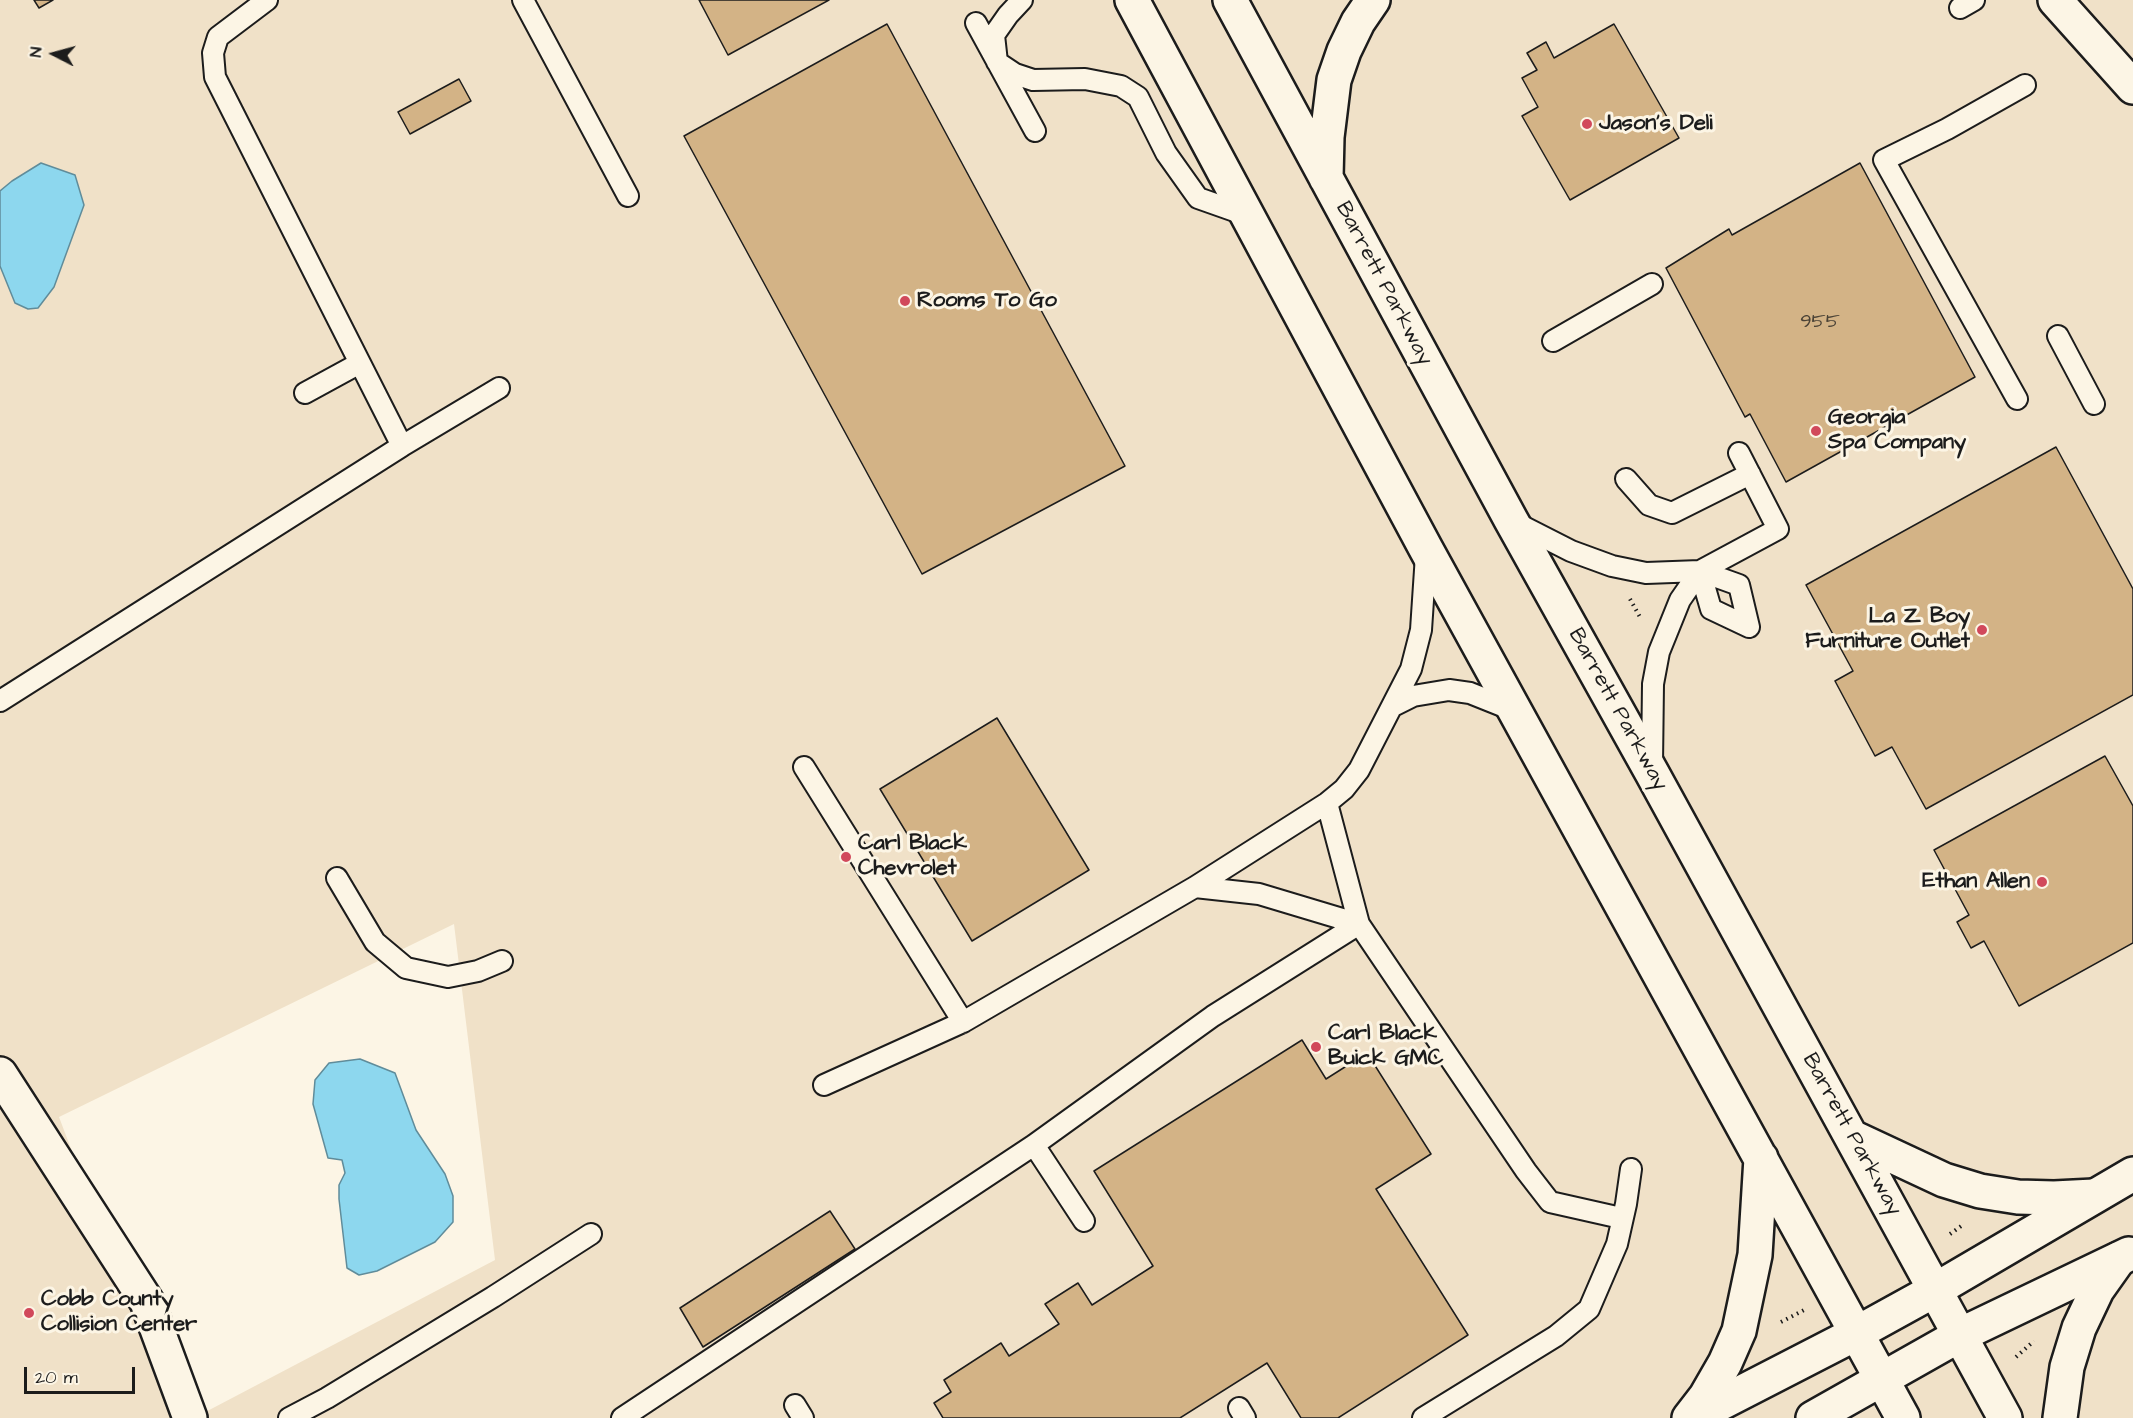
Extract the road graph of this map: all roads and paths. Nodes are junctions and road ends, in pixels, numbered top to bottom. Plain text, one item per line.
1 (267, 0) edge
2 (523, 0) edge
3 (1022, 0) edge
4 (1132, 0) edge
5 (1230, 0) edge
6 (1372, 0) edge
7 (2055, 0) edge
8 (976, 23) dead end
9 (997, 62) junction
10 (2025, 85) dead end
11 (2133, 87) edge
12 (1035, 131) dead end
13 (1326, 180) junction
14 (628, 196) dead end
15 (1249, 216) junction
16 (1652, 284) dead end
17 (2058, 336) dead end
18 (1552, 341) dead end
19 (360, 363) junction
20 (500, 388) dead end
21 (305, 393) dead end
22 (2017, 399) dead end
23 (2094, 404) dead end
24 (402, 446) junction
25 (1739, 453) dead end
26 (1750, 474) junction
27 (1626, 479) dead end
28 (1511, 520) junction
29 (1426, 549) junction
30 (1700, 571) junction
31 (1629, 597) dead end
32 (1644, 625) dead end
33 (0, 701) edge
34 (1395, 705) junction
35 (1515, 711) junction
36 (804, 767) dead end
37 (1652, 773) junction
38 (1328, 804) junction
39 (337, 878) dead end
40 (1195, 887) junction
41 (1359, 924) junction
42 (502, 961) dead end
43 (963, 1022) junction
44 (0, 1074) edge
45 (824, 1084) dead end
46 (1852, 1137) junction
47 (1034, 1145) junction
48 (1761, 1158) junction
49 (1631, 1169) dead end
50 (2133, 1174) edge
51 (2094, 1196) junction
52 (1621, 1218) junction
53 (1084, 1221) dead end
54 (591, 1234) dead end
55 (2126, 1255) edge
56 (1935, 1290) junction
57 (1804, 1310) dead end
58 (1776, 1315) dead end
59 (1781, 1322) junction
60 (1785, 1329) dead end
61 (1857, 1333) junction
62 (1960, 1335) junction
63 (1882, 1378) junction
64 (190, 1418) edge
65 (289, 1418) edge
66 (622, 1418) edge
67 (1423, 1418) edge
68 (1690, 1418) edge
69 (1813, 1418) edge
70 (1903, 1418) edge
71 (2006, 1418) edge
72 (2060, 1418) edge

1 - 19 lane
2 - 14 lane
3 - 9 lane
4 - 15 main road
5 - 13 main road, Barrett Parkway
6 - 13 main road
7 - 11 main road
8 - 9 lane
9 - 12 lane
9 - 15 lane
10 - 22 lane
13 - 28 main road, Barrett Parkway
15 - 29 main road
16 - 18 lane
17 - 23 lane
19 - 21 lane
19 - 24 lane
20 - 24 lane
24 - 33 lane
25 - 26 lane
26 - 27 lane
26 - 30 lane
28 - 30 lane
28 - 37 main road, Barrett Parkway
29 - 34 lane
29 - 35 main road
30 - 37 lane
31 - 32 path
34 - 35 lane
34 - 38 lane
35 - 48 main road
36 - 43 lane
37 - 46 main road, Barrett Parkway
38 - 40 lane
38 - 41 lane
39 - 42 lane
40 - 41 lane
40 - 43 lane
41 - 47 lane
41 - 52 lane
43 - 45 lane
44 - 64 main road
46 - 51 main road
46 - 56 main road, Barrett Parkway
47 - 53 lane
47 - 66 lane
48 - 61 main road
48 - 68 main road
49 - 52 lane
50 - 51 main road
51 - 56 main road
52 - 67 lane
54 - 65 lane
55 - 62 main road
55 - 72 main road
56 - 61 main road
56 - 62 main road, Barrett Parkway
57 - 59 path
58 - 59 path
59 - 60 path
61 - 63 main road
61 - 68 main road
62 - 63 main road
62 - 71 main road, Barrett Parkway
63 - 69 main road
63 - 70 main road

